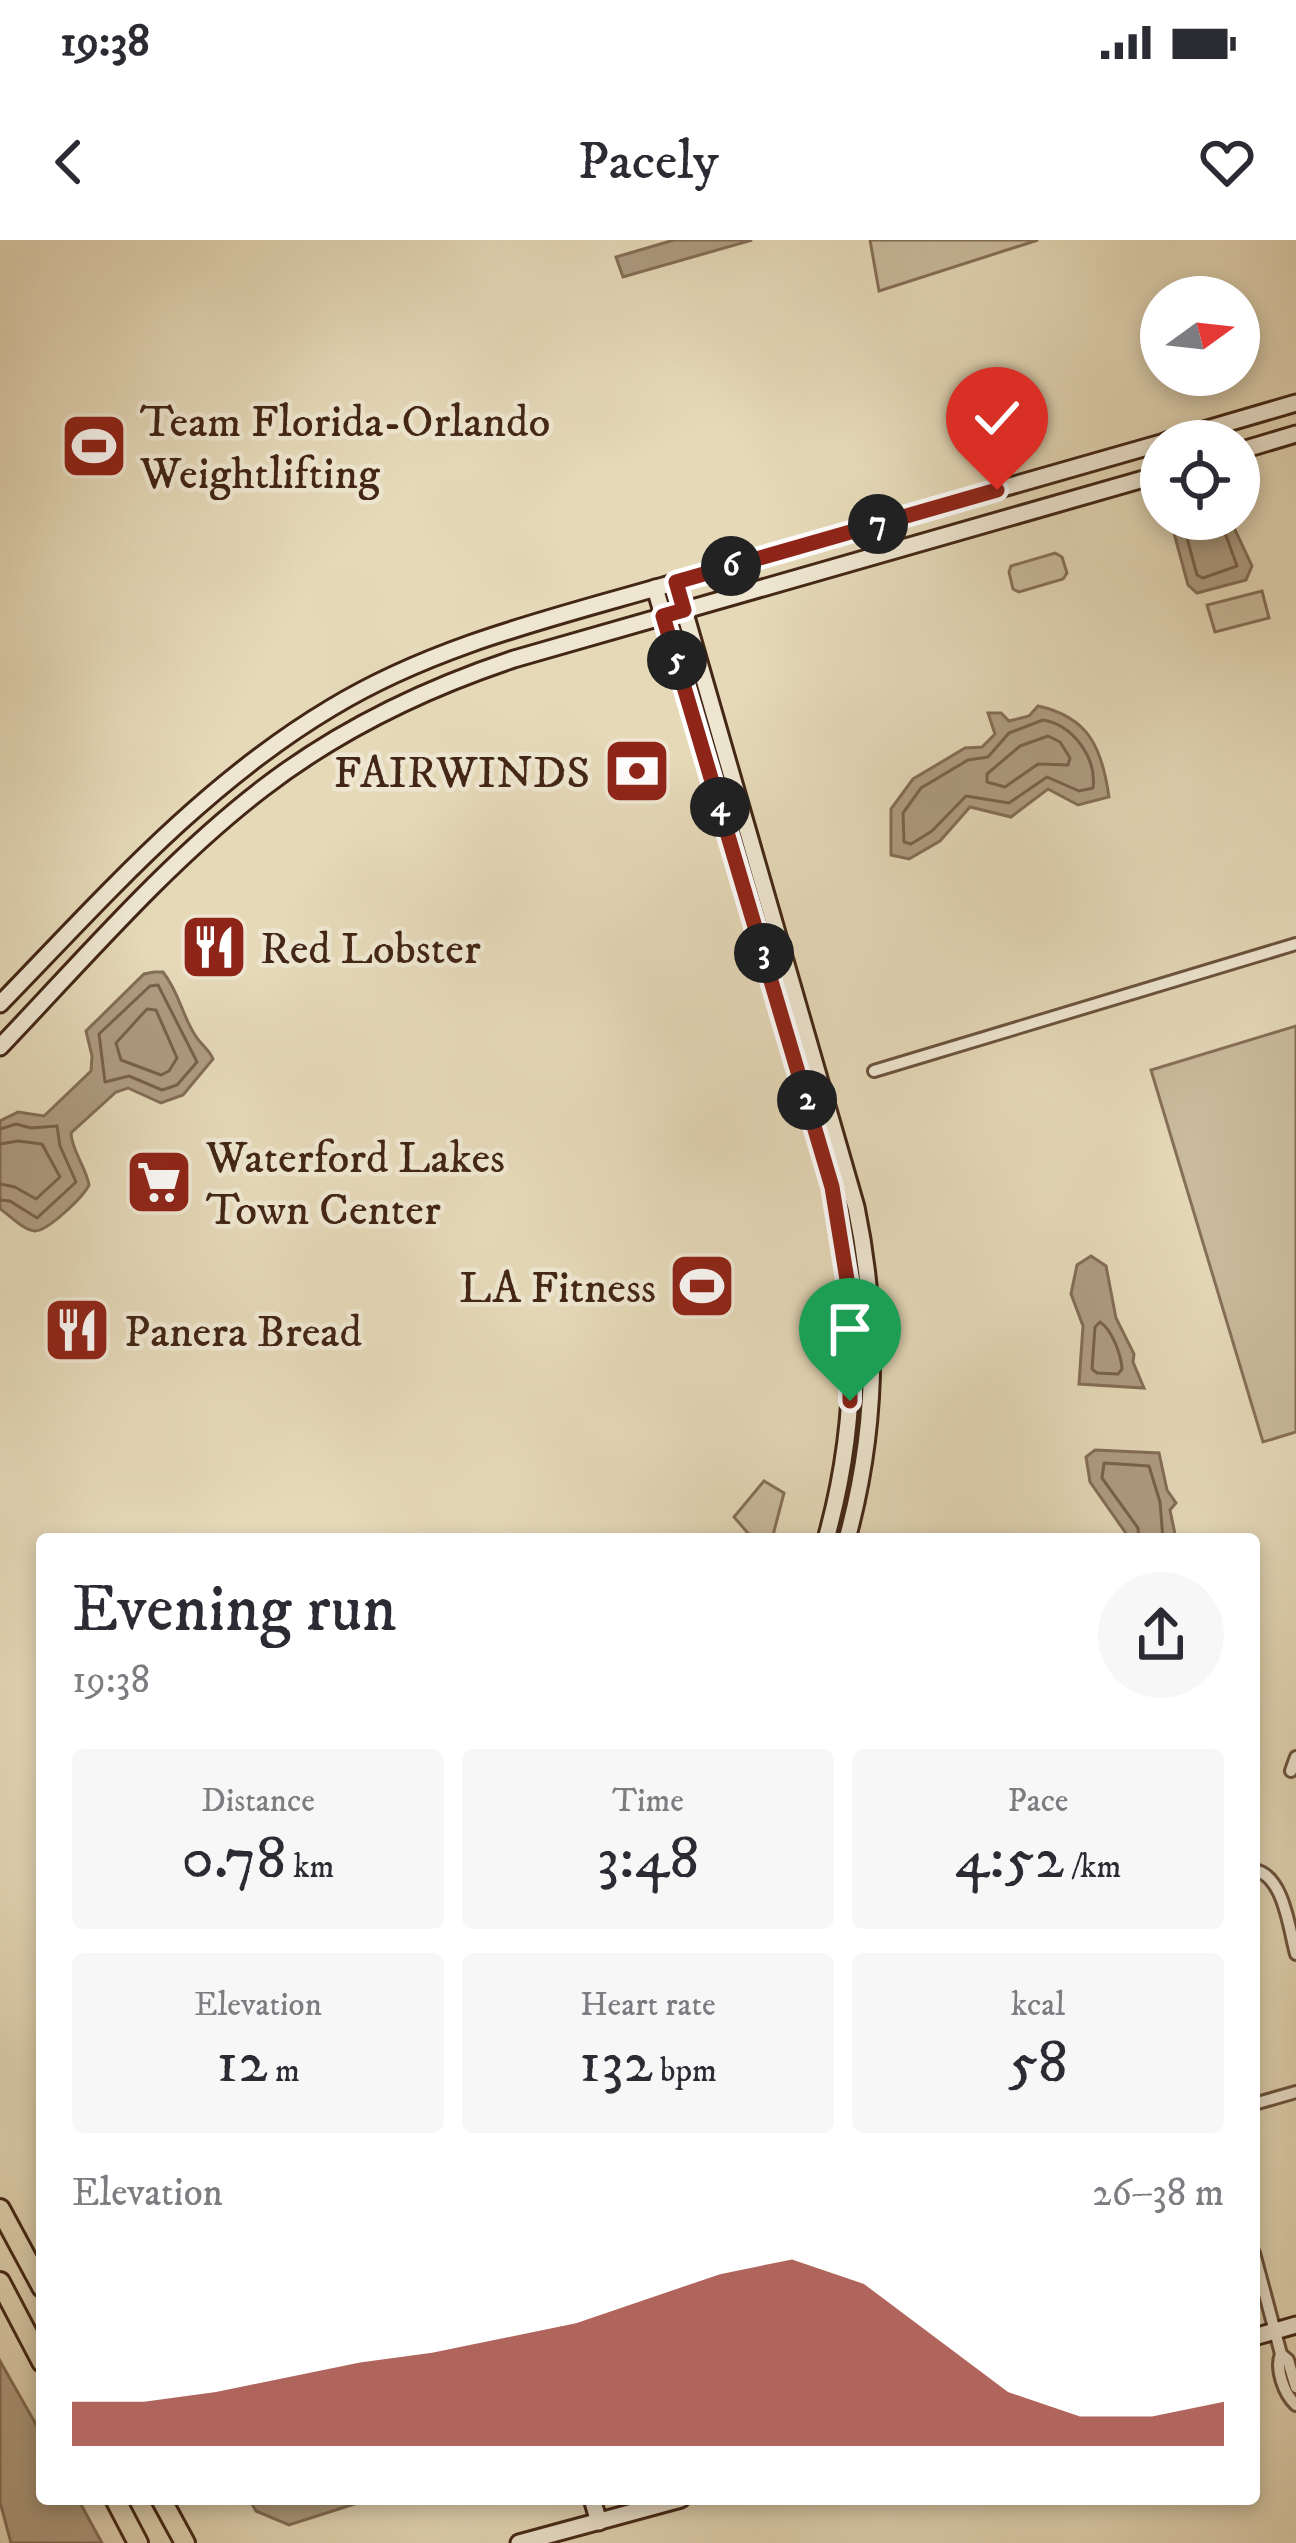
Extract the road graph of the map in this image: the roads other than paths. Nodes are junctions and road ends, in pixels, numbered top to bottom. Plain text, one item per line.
1 (1296, 404) edge
2 (1238, 420) edge
3 (1296, 434) edge
4 (1260, 445) edge
5 (1140, 449) edge
6 (1140, 480) edge
7 (950, 503) junction
8 (957, 532) junction
9 (676, 582) junction
10 (656, 588) junction
11 (684, 610) junction
12 (663, 616) junction
13 (298, 728) junction
14 (282, 739) junction
15 (305, 759) junction
16 (717, 796) junction
17 (771, 908) junction
18 (1296, 944) edge
19 (0, 1005) edge
20 (20, 1025) junction
21 (2, 1042) edge
22 (874, 1070) dead end
23 (852, 1344) junction
24 (872, 1345) junction
25 (827, 1533) edge
26 (848, 1533) edge
27 (1296, 1757) edge
28 (1291, 1771) dead end
29 (1260, 1871) edge
30 (1296, 1954) edge
31 (1296, 2092) edge
32 (1260, 2102) edge
33 (0, 2210) edge
34 (1260, 2274) edge
35 (36, 2276) edge
36 (0, 2282) edge
37 (1296, 2326) edge
38 (1276, 2331) junction
39 (1260, 2335) edge
40 (36, 2351) edge
41 (1281, 2354) junction
42 (1296, 2387) edge
43 (1296, 2405) edge
44 (118, 2505) edge
45 (163, 2505) edge
46 (594, 2505) edge
47 (660, 2505) edge
48 (599, 2522) junction
49 (139, 2543) edge
50 (185, 2543) edge
51 (519, 2543) edge

1 - 2 main road
3 - 4 main road
5 - 7 main road
6 - 8 main road
7 - 8 street
7 - 9 main road
8 - 11 main road
9 - 10 main road
9 - 11 main road
10 - 12 main road
10 - 13 main road
11 - 12 main road
11 - 17 main road
12 - 15 main road
12 - 16 main road
13 - 14 main road
13 - 15 street
14 - 15 street
14 - 19 main road
15 - 20 main road
16 - 17 main road
16 - 23 main road
17 - 24 main road
18 - 22 street
19 - 20 street
20 - 21 main road
23 - 24 street
23 - 25 main road
24 - 26 main road
27 - 28 street
29 - 30 street
31 - 32 street
33 - 35 highway
34 - 38 street
36 - 40 highway
37 - 38 main road
38 - 39 main road
38 - 41 street
41 - 42 street
41 - 43 street
44 - 49 highway
45 - 50 highway
46 - 48 main road
47 - 48 main road
48 - 51 main road

